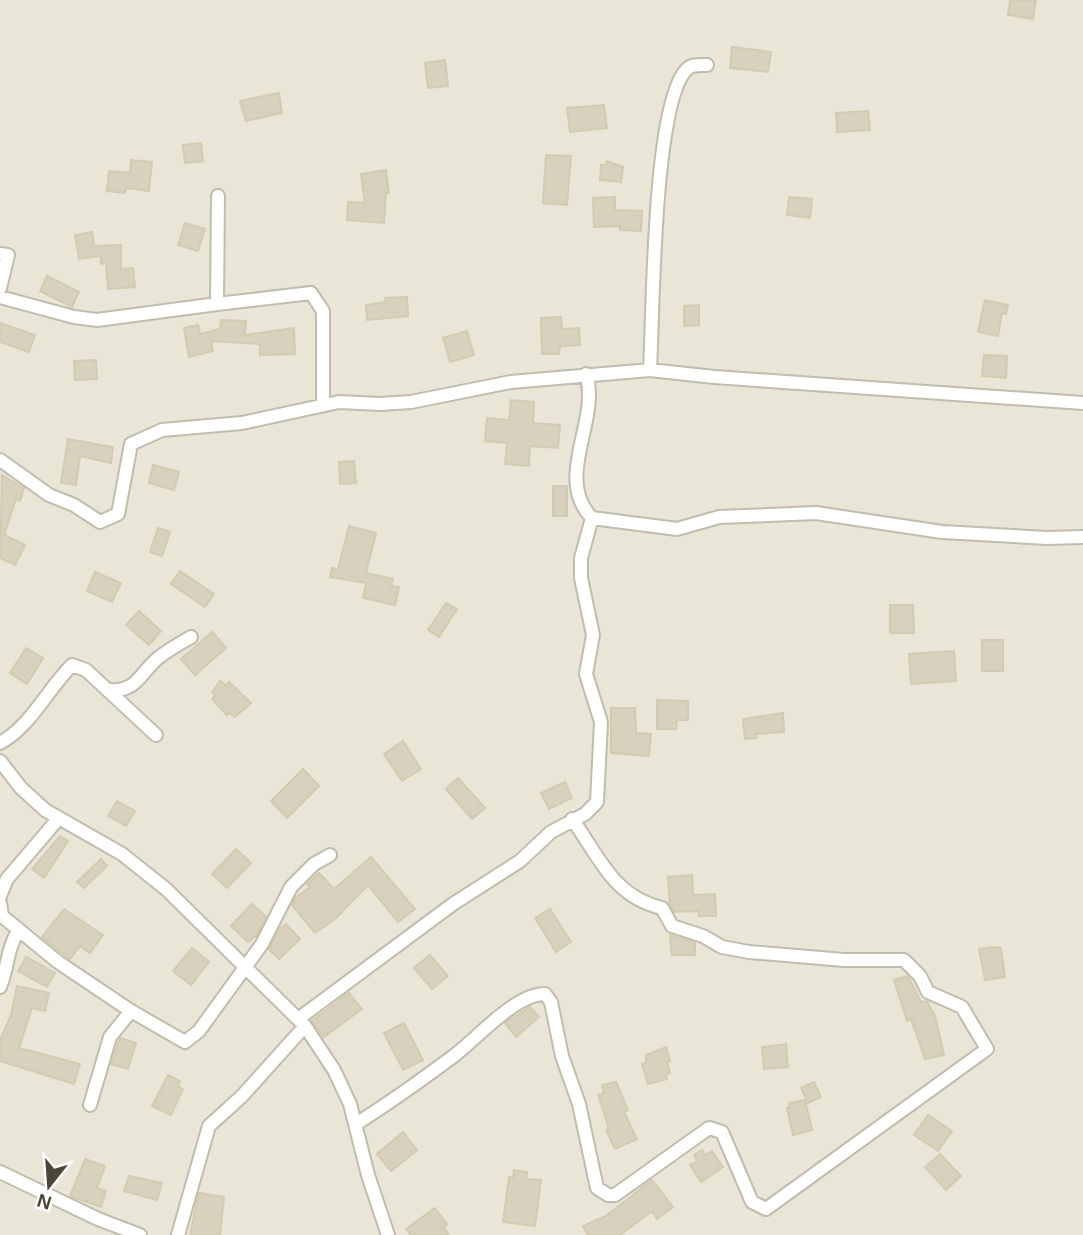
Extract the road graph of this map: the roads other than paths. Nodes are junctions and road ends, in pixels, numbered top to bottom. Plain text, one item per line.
1 (706, 65) dead end
2 (218, 196) dead end
3 (0, 254) edge
4 (0, 288) edge
5 (0, 297) edge
6 (217, 304) junction
7 (650, 370) junction
8 (586, 374) junction
9 (1083, 403) edge
10 (323, 405) junction
11 (0, 460) edge
12 (592, 518) junction
13 (1083, 537) edge
14 (191, 638) dead end
15 (110, 690) junction
16 (156, 735) dead end
17 (0, 743) edge
18 (0, 761) edge
19 (58, 819) junction
20 (572, 819) junction
21 (330, 855) dead end
22 (0, 896) edge
23 (1, 911) edge
24 (19, 930) junction
25 (245, 965) junction
26 (0, 987) edge
27 (131, 1011) junction
28 (302, 1023) junction
29 (90, 1105) dead end
30 (356, 1124) junction
31 (0, 1171) edge
32 (140, 1235) edge
33 (178, 1235) edge
34 (388, 1235) edge

1 - 7 street
2 - 6 street
3 - 4 street
5 - 6 street
6 - 10 street
7 - 8 street
7 - 9 street
8 - 10 street
8 - 12 street
10 - 11 street
12 - 13 street
12 - 20 street
14 - 15 street
15 - 16 street
15 - 17 street
18 - 19 street
19 - 22 street
19 - 25 street
20 - 28 street
20 - 30 street
21 - 25 street
23 - 24 street
24 - 26 street
24 - 27 street
25 - 27 street
25 - 28 street
27 - 29 street
28 - 30 street
28 - 33 street
30 - 34 street
31 - 32 street

